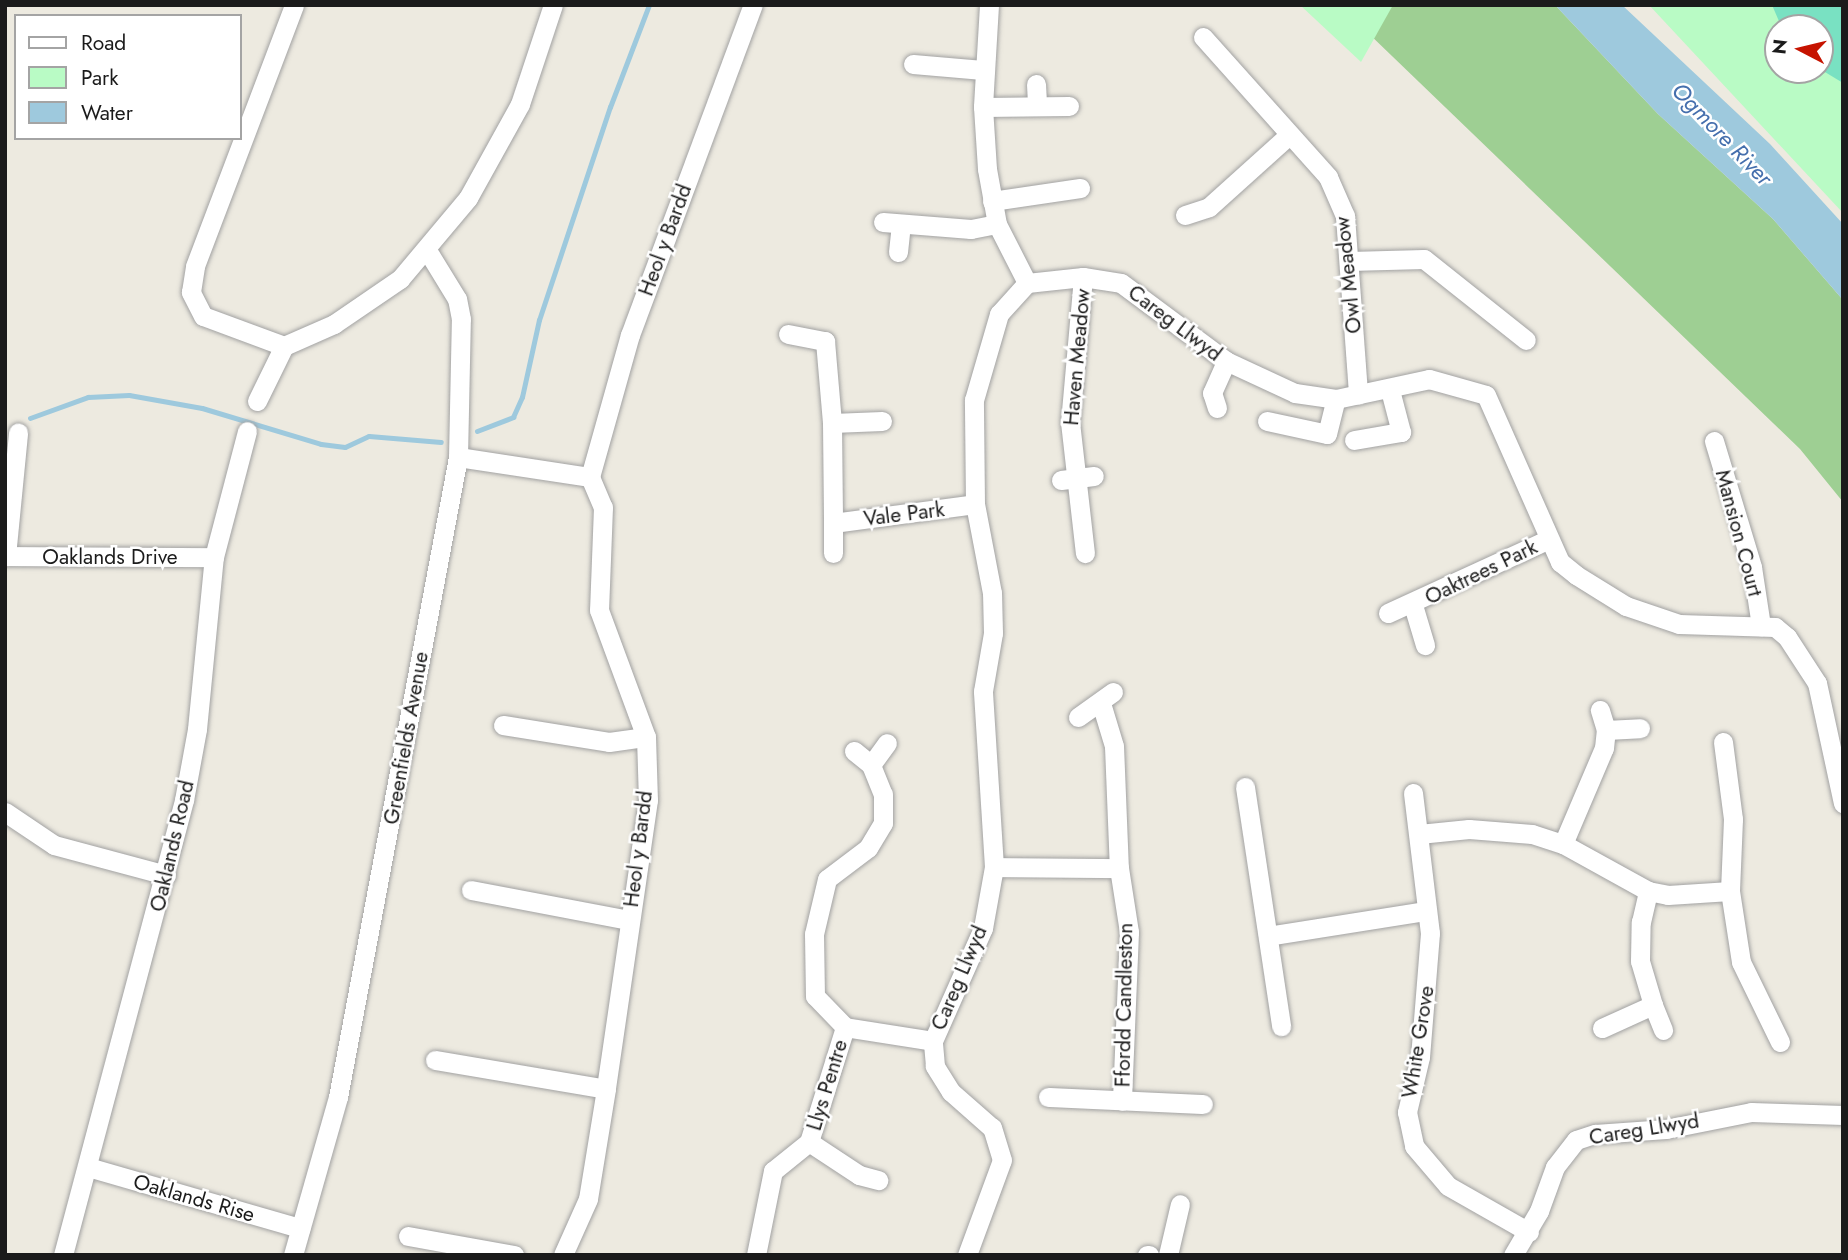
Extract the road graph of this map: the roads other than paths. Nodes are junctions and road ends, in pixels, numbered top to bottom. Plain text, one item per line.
1 (294, 5) edge
2 (552, 5) edge
3 (753, 5) edge
4 (989, 5) edge
5 (1203, 37) dead end
6 (913, 64) dead end
7 (983, 71) junction
8 (1036, 84) dead end
9 (1037, 106) junction
10 (1069, 106) dead end
11 (983, 107) junction
12 (1289, 135) junction
13 (1080, 188) dead end
14 (992, 201) junction
15 (1185, 215) dead end
16 (997, 224) junction
17 (427, 250) junction
18 (898, 252) dead end
19 (1349, 261) junction
20 (1083, 277) junction
21 (1027, 283) junction
22 (788, 334) dead end
23 (1526, 340) dead end
24 (284, 346) junction
25 (1226, 361) junction
26 (1390, 390) junction
27 (1358, 395) junction
28 (1336, 399) junction
29 (257, 401) dead end
30 (1217, 408) dead end
31 (882, 421) dead end
32 (1267, 421) dead end
33 (832, 424) junction
34 (247, 431) dead end
35 (18, 433) dead end
36 (1354, 440) dead end
37 (1714, 441) dead end
38 (458, 457) junction
39 (590, 477) junction
40 (975, 504) junction
41 (833, 523) junction
42 (1549, 539) junction
43 (833, 553) dead end
44 (1085, 553) dead end
45 (6, 556) edge
46 (214, 557) junction
47 (1413, 605) junction
48 (1388, 613) dead end
49 (1761, 626) junction
50 (1424, 645) dead end
51 (1600, 710) dead end
52 (1078, 717) dead end
53 (503, 725) dead end
54 (1640, 728) dead end
55 (1606, 730) junction
56 (646, 737) junction
57 (887, 743) dead end
58 (1723, 743) dead end
59 (854, 751) dead end
60 (871, 765) junction
61 (1245, 787) dead end
62 (1413, 793) dead end
63 (1843, 803) edge
64 (5, 813) edge
65 (1419, 834) junction
66 (1563, 844) junction
67 (994, 867) junction
68 (1119, 869) junction
69 (166, 875) junction
70 (471, 890) dead end
71 (1648, 891) junction
72 (1730, 891) junction
73 (1426, 911) junction
74 (629, 919) junction
75 (1268, 936) junction
76 (1653, 1005) junction
77 (1281, 1026) dead end
78 (845, 1027) junction
79 (1602, 1028) dead end
80 (1663, 1030) dead end
81 (933, 1041) junction
82 (1780, 1042) dead end
83 (435, 1060) dead end
84 (606, 1089) junction
85 (1048, 1097) dead end
86 (1122, 1101) junction
87 (1203, 1104) dead end
88 (1843, 1115) edge
89 (809, 1142) junction
90 (88, 1167) junction
91 (878, 1180) dead end
92 (1180, 1204) dead end
93 (300, 1228) junction
94 (1529, 1232) junction
95 (408, 1236) dead end
96 (63, 1255) edge
97 (293, 1255) edge
98 (514, 1255) edge
99 (562, 1255) edge
100 (756, 1255) edge
101 (967, 1255) edge
102 (1168, 1255) edge
103 (1513, 1255) edge

1 - 24 street
2 - 17 street
3 - 39 street, Heol y Bardd
4 - 7 street
5 - 12 street, Owl Meadow
6 - 7 street
7 - 11 street
8 - 9 street
9 - 10 street
9 - 11 street
11 - 14 street
12 - 15 street
12 - 19 street, Owl Meadow
13 - 14 street
14 - 16 street
16 - 18 street
16 - 21 street
17 - 24 street
17 - 38 street, Greenfields Avenue
19 - 23 street
19 - 27 street, Owl Meadow
20 - 21 street, Careg Llwyd
20 - 25 street, Careg Llwyd
20 - 44 street, Haven Meadow
21 - 40 street, Careg Llwyd
22 - 33 street, Vale Park
24 - 29 street
25 - 28 street, Careg Llwyd
25 - 30 street
26 - 27 street, Careg Llwyd
26 - 36 street
26 - 42 street, Careg Llwyd
27 - 28 street, Careg Llwyd
28 - 32 street
31 - 33 street
33 - 41 street, Vale Park
34 - 46 street, Oaklands Road
35 - 45 street
37 - 49 street, Mansion Court
38 - 39 street
38 - 93 street, Greenfields Avenue
39 - 56 street, Heol y Bardd
40 - 41 street, Vale Park
40 - 67 street, Careg Llwyd
41 - 43 street, Vale Park
42 - 47 street, Oaktrees Park
42 - 49 street, Careg Llwyd
45 - 46 street, Oaklands Drive
46 - 69 street, Oaklands Road
47 - 48 street, Oaktrees Park
47 - 50 street, Oaktrees Park
49 - 63 street, Careg Llwyd
51 - 55 street
52 - 68 street, Ffordd Candleston
53 - 56 street
54 - 55 street
55 - 66 street
56 - 74 street, Heol y Bardd
57 - 60 street
58 - 72 street
59 - 60 street
60 - 78 street, Llys Pentre
61 - 75 street
62 - 65 street, White Grove
64 - 69 street
65 - 66 street
65 - 73 street, White Grove
66 - 71 street
67 - 68 street
67 - 81 street, Careg Llwyd
68 - 86 street, Ffordd Candleston
69 - 90 street, Oaklands Road
70 - 74 street, Heol y Bardd
71 - 72 street
71 - 76 street
72 - 82 street
73 - 75 street
73 - 94 street, White Grove
74 - 84 street, Heol y Bardd
75 - 77 street
76 - 79 street
76 - 80 street
78 - 81 street, Llys Pentre
78 - 89 street, Llys Pentre
81 - 101 street, Careg Llwyd
83 - 84 street
84 - 99 street, Heol y Bardd
85 - 86 street
86 - 87 street
88 - 94 street, Careg Llwyd
89 - 91 street, Llys Pentre
89 - 100 street, Llys Pentre
90 - 93 street, Oaklands Rise
90 - 96 street, Oaklands Road
92 - 102 street
93 - 97 street, Greenfields Avenue
94 - 103 street, Careg Llwyd
95 - 98 street

